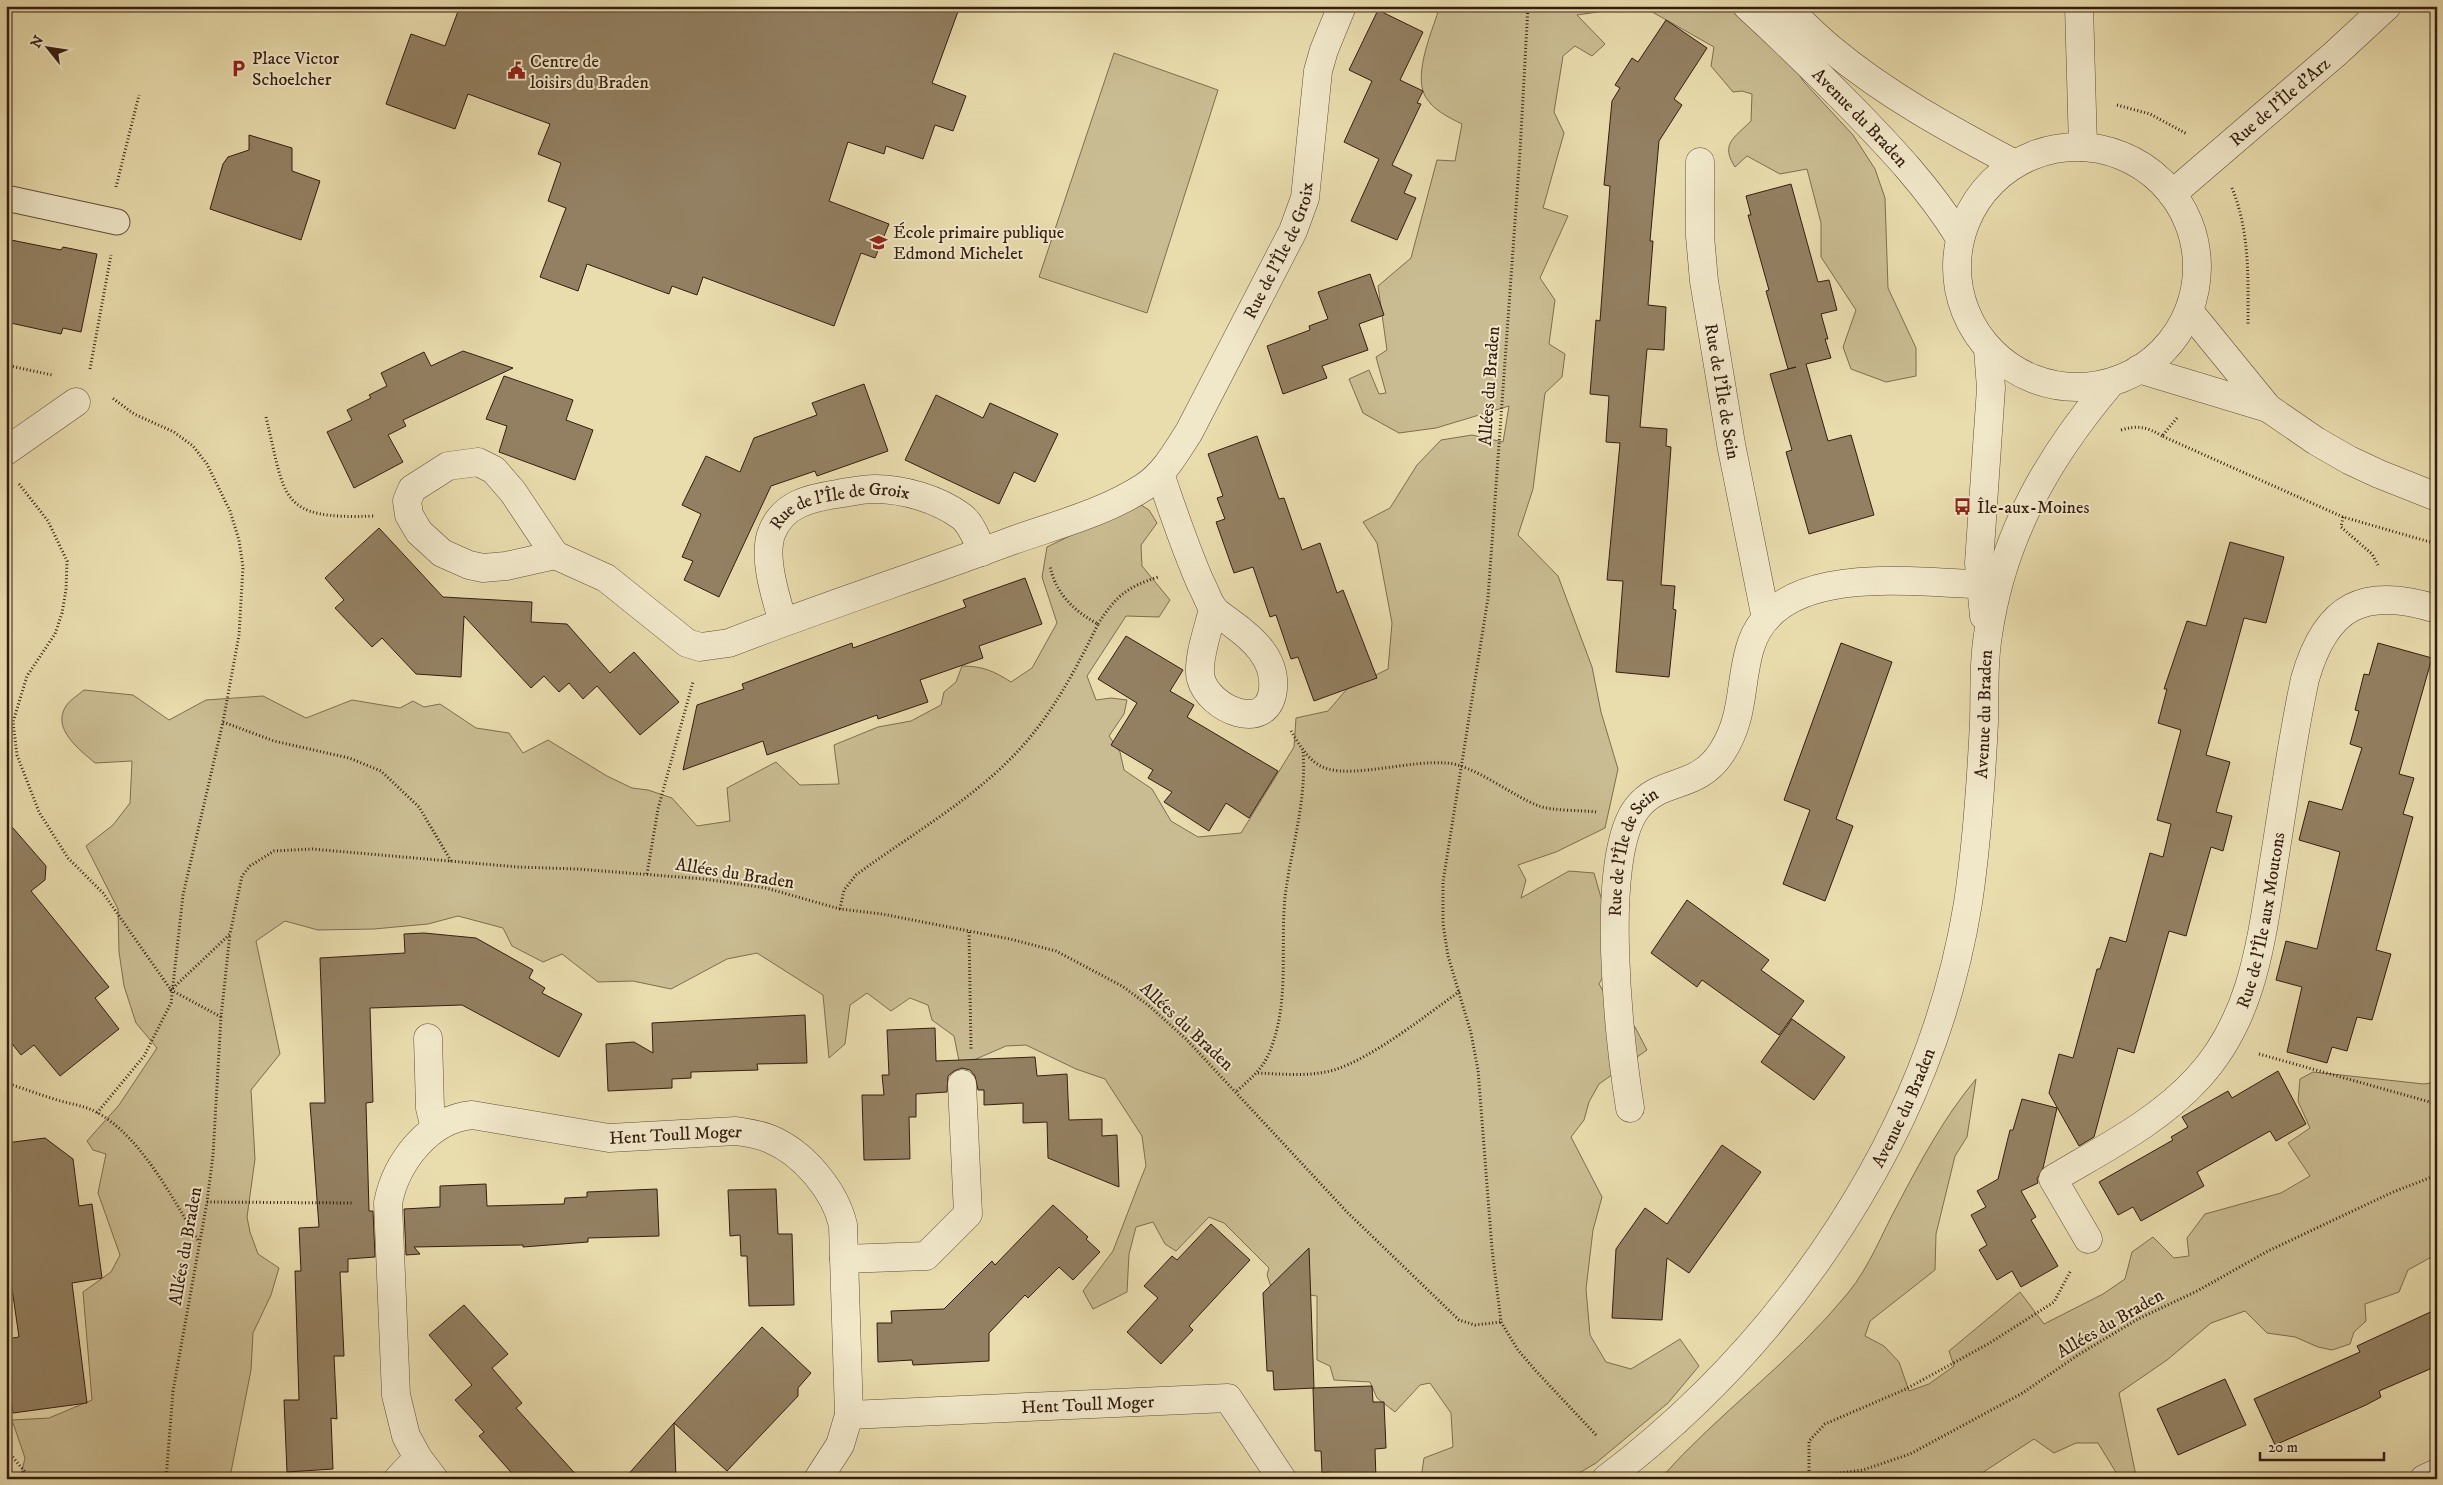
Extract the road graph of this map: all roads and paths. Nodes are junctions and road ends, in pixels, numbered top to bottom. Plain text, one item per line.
1 (1342, 6) edge
2 (1528, 6) edge
3 (1747, 6) edge
4 (1785, 6) edge
5 (2079, 6) edge
6 (2387, 6) edge
7 (2083, 147) junction
8 (1700, 162) dead end
9 (2015, 164) junction
10 (2172, 194) junction
11 (6, 198) edge
12 (117, 222) dead end
13 (1960, 238) junction
14 (2189, 311) junction
15 (1988, 348) junction
16 (6, 365) edge
17 (2139, 370) junction
18 (60, 377) dead end
19 (2109, 385) junction
20 (104, 391) dead end
21 (76, 402) dead end
22 (2268, 408) junction
23 (266, 418) dead end
24 (2117, 431) dead end
25 (2162, 436) dead end
26 (6, 451) edge
27 (1160, 474) junction
28 (18, 483) dead end
29 (2437, 497) edge
30 (409, 515) junction
31 (2343, 517) dead end
32 (1042, 530) junction
33 (982, 552) junction
34 (555, 555) junction
35 (1193, 566) junction
36 (1980, 584) junction
37 (2387, 598) junction
38 (1213, 608) junction
39 (2437, 609) edge
40 (1766, 619) junction
41 (784, 622) junction
42 (1098, 624) junction
43 (1987, 636) junction
44 (700, 647) junction
45 (1269, 704) junction
46 (223, 722) junction
47 (1303, 751) junction
48 (1462, 766) junction
49 (1628, 821) junction
50 (451, 861) junction
51 (648, 874) junction
52 (840, 909) junction
53 (969, 932) junction
54 (230, 934) junction
55 (171, 990) junction
56 (1460, 992) junction
57 (221, 1016) junction
58 (428, 1038) dead end
59 (2226, 1045) junction
60 (1257, 1073) junction
61 (6, 1084) edge
62 (962, 1084) joint
63 (1237, 1091) junction
64 (2437, 1104) edge
65 (1630, 1108) dead end
66 (98, 1113) junction
67 (435, 1128) junction
68 (2437, 1175) edge
69 (207, 1202) junction
70 (388, 1203) junction
71 (2088, 1239) joint
72 (199, 1242) junction
73 (844, 1259) junction
74 (1501, 1322) junction
75 (849, 1415) junction
76 (1597, 1436) dead end
77 (6, 1449) edge
78 (426, 1468) edge
79 (2437, 1473) edge
80 (1809, 1478) edge
81 (32, 1479) edge
82 (166, 1479) edge
83 (398, 1479) edge
84 (818, 1479) edge
85 (1282, 1479) edge
86 (1606, 1479) edge
87 (1795, 1479) edge
88 (2424, 1479) edge

1 - 27 street, Rue de l'Île de Groix
2 - 48 path, Allées du Braden
3 - 13 street, Avenue du Braden
4 - 9 street, Avenue du Braden
5 - 7 street
6 - 10 street, Rue de l'Île d'Arz
7 - 9 street
7 - 10 street
8 - 40 street, Rue de l'Île de Sein
9 - 13 street
10 - 14 street
11 - 12 street
13 - 15 street
14 - 17 street
14 - 22 street
15 - 19 street
15 - 36 street, Avenue du Braden
16 - 18 path
17 - 19 street
17 - 22 street
19 - 43 street, Avenue du Braden
20 - 46 path
21 - 26 street
22 - 29 street
23 - 30 path
24 - 25 path
27 - 32 street, Rue de l'Île de Groix
27 - 35 street
28 - 55 path
30 - 34 street
30 - 34 street
31 - 37 path
32 - 33 street, Rue de l'Île de Groix
32 - 42 path
33 - 41 street, Rue de l'Île de Groix
33 - 41 street, Rue de l'Île de Groix
34 - 44 street
35 - 38 street
35 - 42 path
36 - 40 street, Rue de l'Île de Sein
36 - 43 street, Avenue du Braden
37 - 39 street, Rue de l'Île aux Moutons
37 - 59 street, Rue de l'Île aux Moutons
38 - 45 street
38 - 45 street
40 - 49 street, Rue de l'Île de Sein
41 - 44 street, Rue de l'Île de Groix
42 - 52 path
43 - 86 street, Avenue du Braden
44 - 51 path
45 - 47 path
46 - 50 path
46 - 55 path
47 - 48 path
47 - 60 path, Allées du Braden
48 - 49 path
48 - 56 path, Allées du Braden
49 - 65 street, Rue de l'Île de Sein
50 - 51 path, Allées du Braden
50 - 54 path, Allées du Braden
51 - 52 path, Allées du Braden
52 - 53 path, Allées du Braden
53 - 62 path
53 - 63 path, Allées du Braden
54 - 55 path
54 - 57 path, Allées du Braden
55 - 57 path
55 - 66 path
56 - 60 path, Allées du Braden
56 - 74 path, Allées du Braden
57 - 69 path, Allées du Braden
58 - 67 street
59 - 64 path
59 - 71 street, Rue de l'Île aux Moutons
60 - 63 path, Allées du Braden
61 - 66 path
62 - 73 street
63 - 74 path, Allées du Braden
66 - 72 path
67 - 70 street, Hent Toull Moger
67 - 73 street, Hent Toull Moger
68 - 80 path, Allées du Braden
69 - 70 path
69 - 72 path, Allées du Braden
70 - 78 street, Hent Toull Moger
71 - 80 path
72 - 82 path, Allées du Braden
73 - 75 street, Hent Toull Moger
74 - 76 path, Allées du Braden
75 - 84 street, Hent Toull Moger
75 - 85 street, Hent Toull Moger
77 - 81 path
78 - 83 street, Hent Toull Moger
79 - 88 street
80 - 87 path, Allées du Braden

